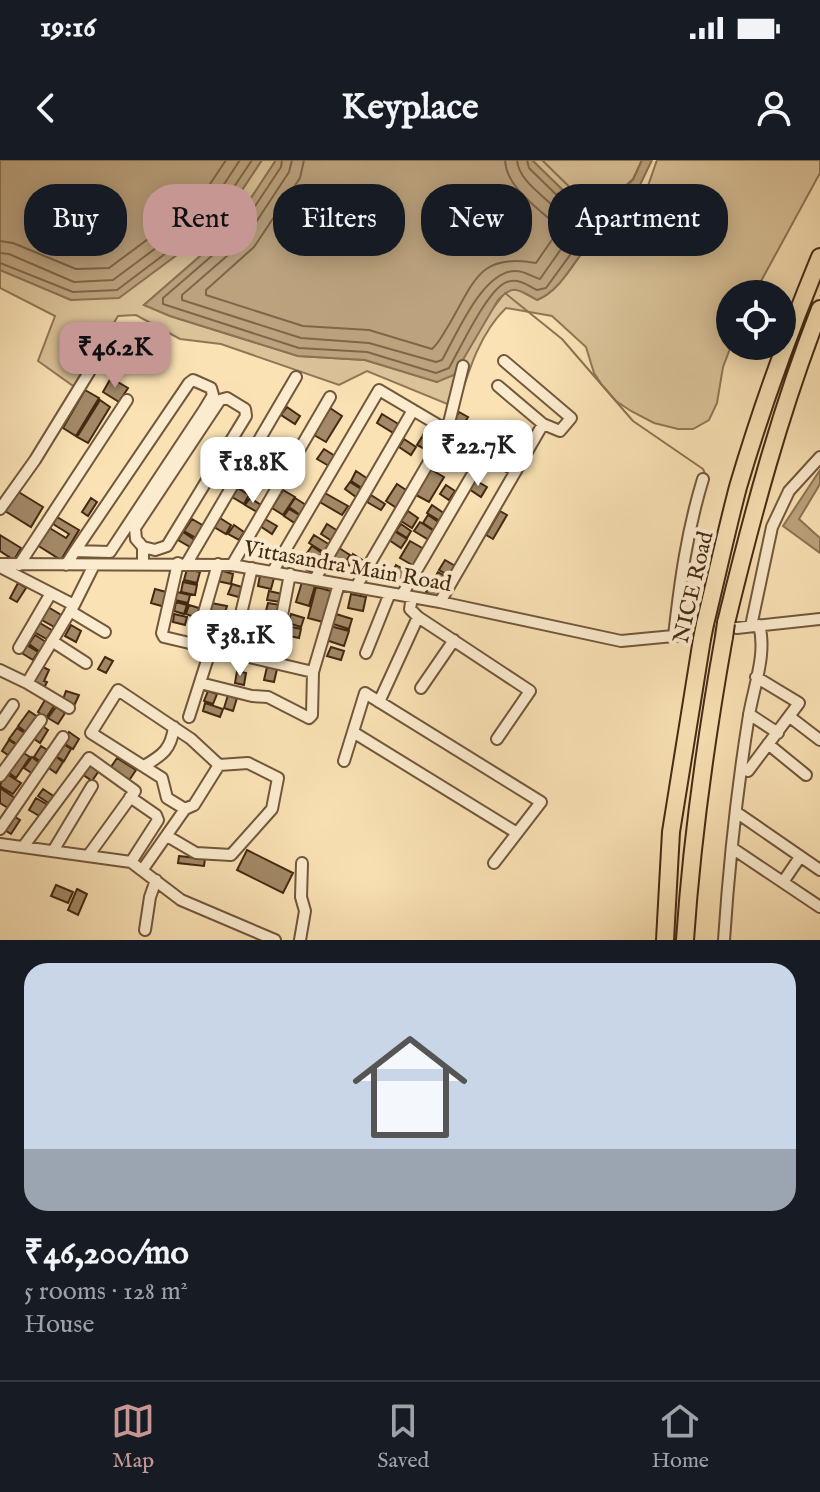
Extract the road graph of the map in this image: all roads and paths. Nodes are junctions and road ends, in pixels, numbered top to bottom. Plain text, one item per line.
1 (820, 257) edge
2 (820, 309) edge
3 (110, 338) dead end
4 (504, 361) dead end
5 (463, 366) dead end
6 (296, 377) dead end
7 (498, 386) dead end
8 (330, 397) dead end
9 (127, 400) dead end
10 (413, 410) junction
11 (543, 424) junction
12 (447, 431) junction
13 (485, 453) junction
14 (820, 457) edge
15 (516, 471) junction
16 (703, 479) dead end
17 (0, 509) edge
18 (143, 547) junction
19 (75, 551) junction
20 (183, 563) junction
21 (143, 564) junction
22 (218, 564) junction
23 (19, 565) junction
24 (66, 565) junction
25 (94, 565) junction
26 (232, 565) junction
27 (0, 566) edge
28 (252, 568) junction
29 (273, 571) junction
30 (290, 574) junction
31 (315, 579) junction
32 (339, 584) junction
33 (356, 587) junction
34 (51, 593) junction
35 (401, 595) junction
36 (440, 602) junction
37 (72, 608) junction
38 (418, 617) junction
39 (240, 618) dead end
40 (820, 619) edge
41 (755, 625) junction
42 (729, 629) junction
43 (105, 632) dead end
44 (278, 636) dead end
45 (454, 640) junction
46 (52, 641) junction
47 (195, 644) junction
48 (19, 648) dead end
49 (211, 648) junction
50 (366, 653) dead end
51 (86, 663) dead end
52 (0, 670) edge
53 (313, 672) junction
54 (756, 677) junction
55 (27, 683) junction
56 (200, 683) junction
57 (421, 688) dead end
58 (379, 702) junction
59 (13, 705) dead end
60 (69, 708) dead end
61 (749, 714) junction
62 (189, 717) dead end
63 (790, 717) junction
64 (41, 720) dead end
65 (0, 724) edge
66 (174, 727) junction
67 (353, 732) junction
68 (778, 733) junction
69 (63, 737) dead end
70 (497, 739) dead end
71 (820, 740) edge
72 (768, 744) junction
73 (344, 761) dead end
74 (219, 765) junction
75 (144, 766) junction
76 (748, 771) dead end
77 (806, 775) dead end
78 (0, 776) edge
79 (92, 786) dead end
80 (130, 797) junction
81 (185, 809) junction
82 (736, 812) junction
83 (0, 829) edge
84 (517, 833) junction
85 (167, 836) junction
86 (0, 844) edge
87 (23, 847) junction
88 (732, 848) junction
89 (53, 851) junction
90 (88, 856) junction
91 (800, 857) junction
92 (131, 862) junction
93 (302, 863) dead end
94 (494, 863) dead end
95 (143, 869) junction
96 (820, 870) edge
97 (156, 880) junction
98 (783, 882) junction
99 (820, 907) edge
100 (145, 930) dead end
101 (275, 940) edge
102 (300, 940) edge
103 (665, 940) edge
104 (685, 940) edge
105 (724, 940) edge

1 - 103 highway, NICE Road
2 - 42 highway, NICE Road
3 - 17 street
4 - 11 street
5 - 12 street
6 - 20 street
7 - 11 street
8 - 26 street
9 - 23 street
10 - 12 street
10 - 29 street
10 - 31 street
11 - 15 street
12 - 13 street
12 - 33 street
13 - 15 street
13 - 35 street
14 - 41 street
15 - 36 street
16 - 36 street, Vittasandra Main Road
18 - 18 street
18 - 21 street
19 - 19 street
19 - 24 street
20 - 21 street, Vittasandra Main Road
20 - 22 street, Vittasandra Main Road
20 - 47 street
21 - 25 street, Vittasandra Main Road
22 - 26 street, Vittasandra Main Road
22 - 47 street
23 - 24 street, Vittasandra Main Road
23 - 27 street, Vittasandra Main Road
24 - 25 street, Vittasandra Main Road
25 - 37 street
26 - 28 street, Vittasandra Main Road
27 - 34 street
28 - 29 street, Vittasandra Main Road
28 - 39 street
29 - 30 street, Vittasandra Main Road
30 - 31 street, Vittasandra Main Road
30 - 44 street
31 - 32 street, Vittasandra Main Road
32 - 33 street, Vittasandra Main Road
32 - 53 street
33 - 35 street, Vittasandra Main Road
34 - 37 street
34 - 48 street
35 - 36 street, Vittasandra Main Road
35 - 38 street
35 - 50 street
37 - 43 street
37 - 46 street
38 - 45 street
38 - 58 street
40 - 41 street
41 - 42 street
41 - 54 street
42 - 104 highway, NICE Road
45 - 57 street
45 - 70 street
46 - 51 street
46 - 55 street
47 - 49 street
49 - 53 street
49 - 56 street
52 - 55 street
53 - 56 street
54 - 61 street
54 - 63 street
55 - 60 street
56 - 62 street
58 - 67 street
58 - 84 street
59 - 65 street
61 - 68 street
61 - 82 street
63 - 68 street
63 - 71 street
64 - 78 street
66 - 74 street
66 - 75 street
66 - 75 street
67 - 73 street
67 - 84 street
68 - 72 street
69 - 83 street
72 - 76 street
72 - 77 street
74 - 81 street
74 - 85 street
75 - 81 street
79 - 89 street
80 - 87 street
80 - 90 street
80 - 92 street
81 - 85 street
82 - 88 street
82 - 91 street
84 - 94 street
85 - 95 street
86 - 87 street
87 - 89 street
88 - 98 street
88 - 105 street
89 - 90 street
90 - 92 street
91 - 96 street
91 - 98 street
92 - 95 street
93 - 102 street
95 - 97 street
97 - 100 street
97 - 101 street
98 - 99 street

